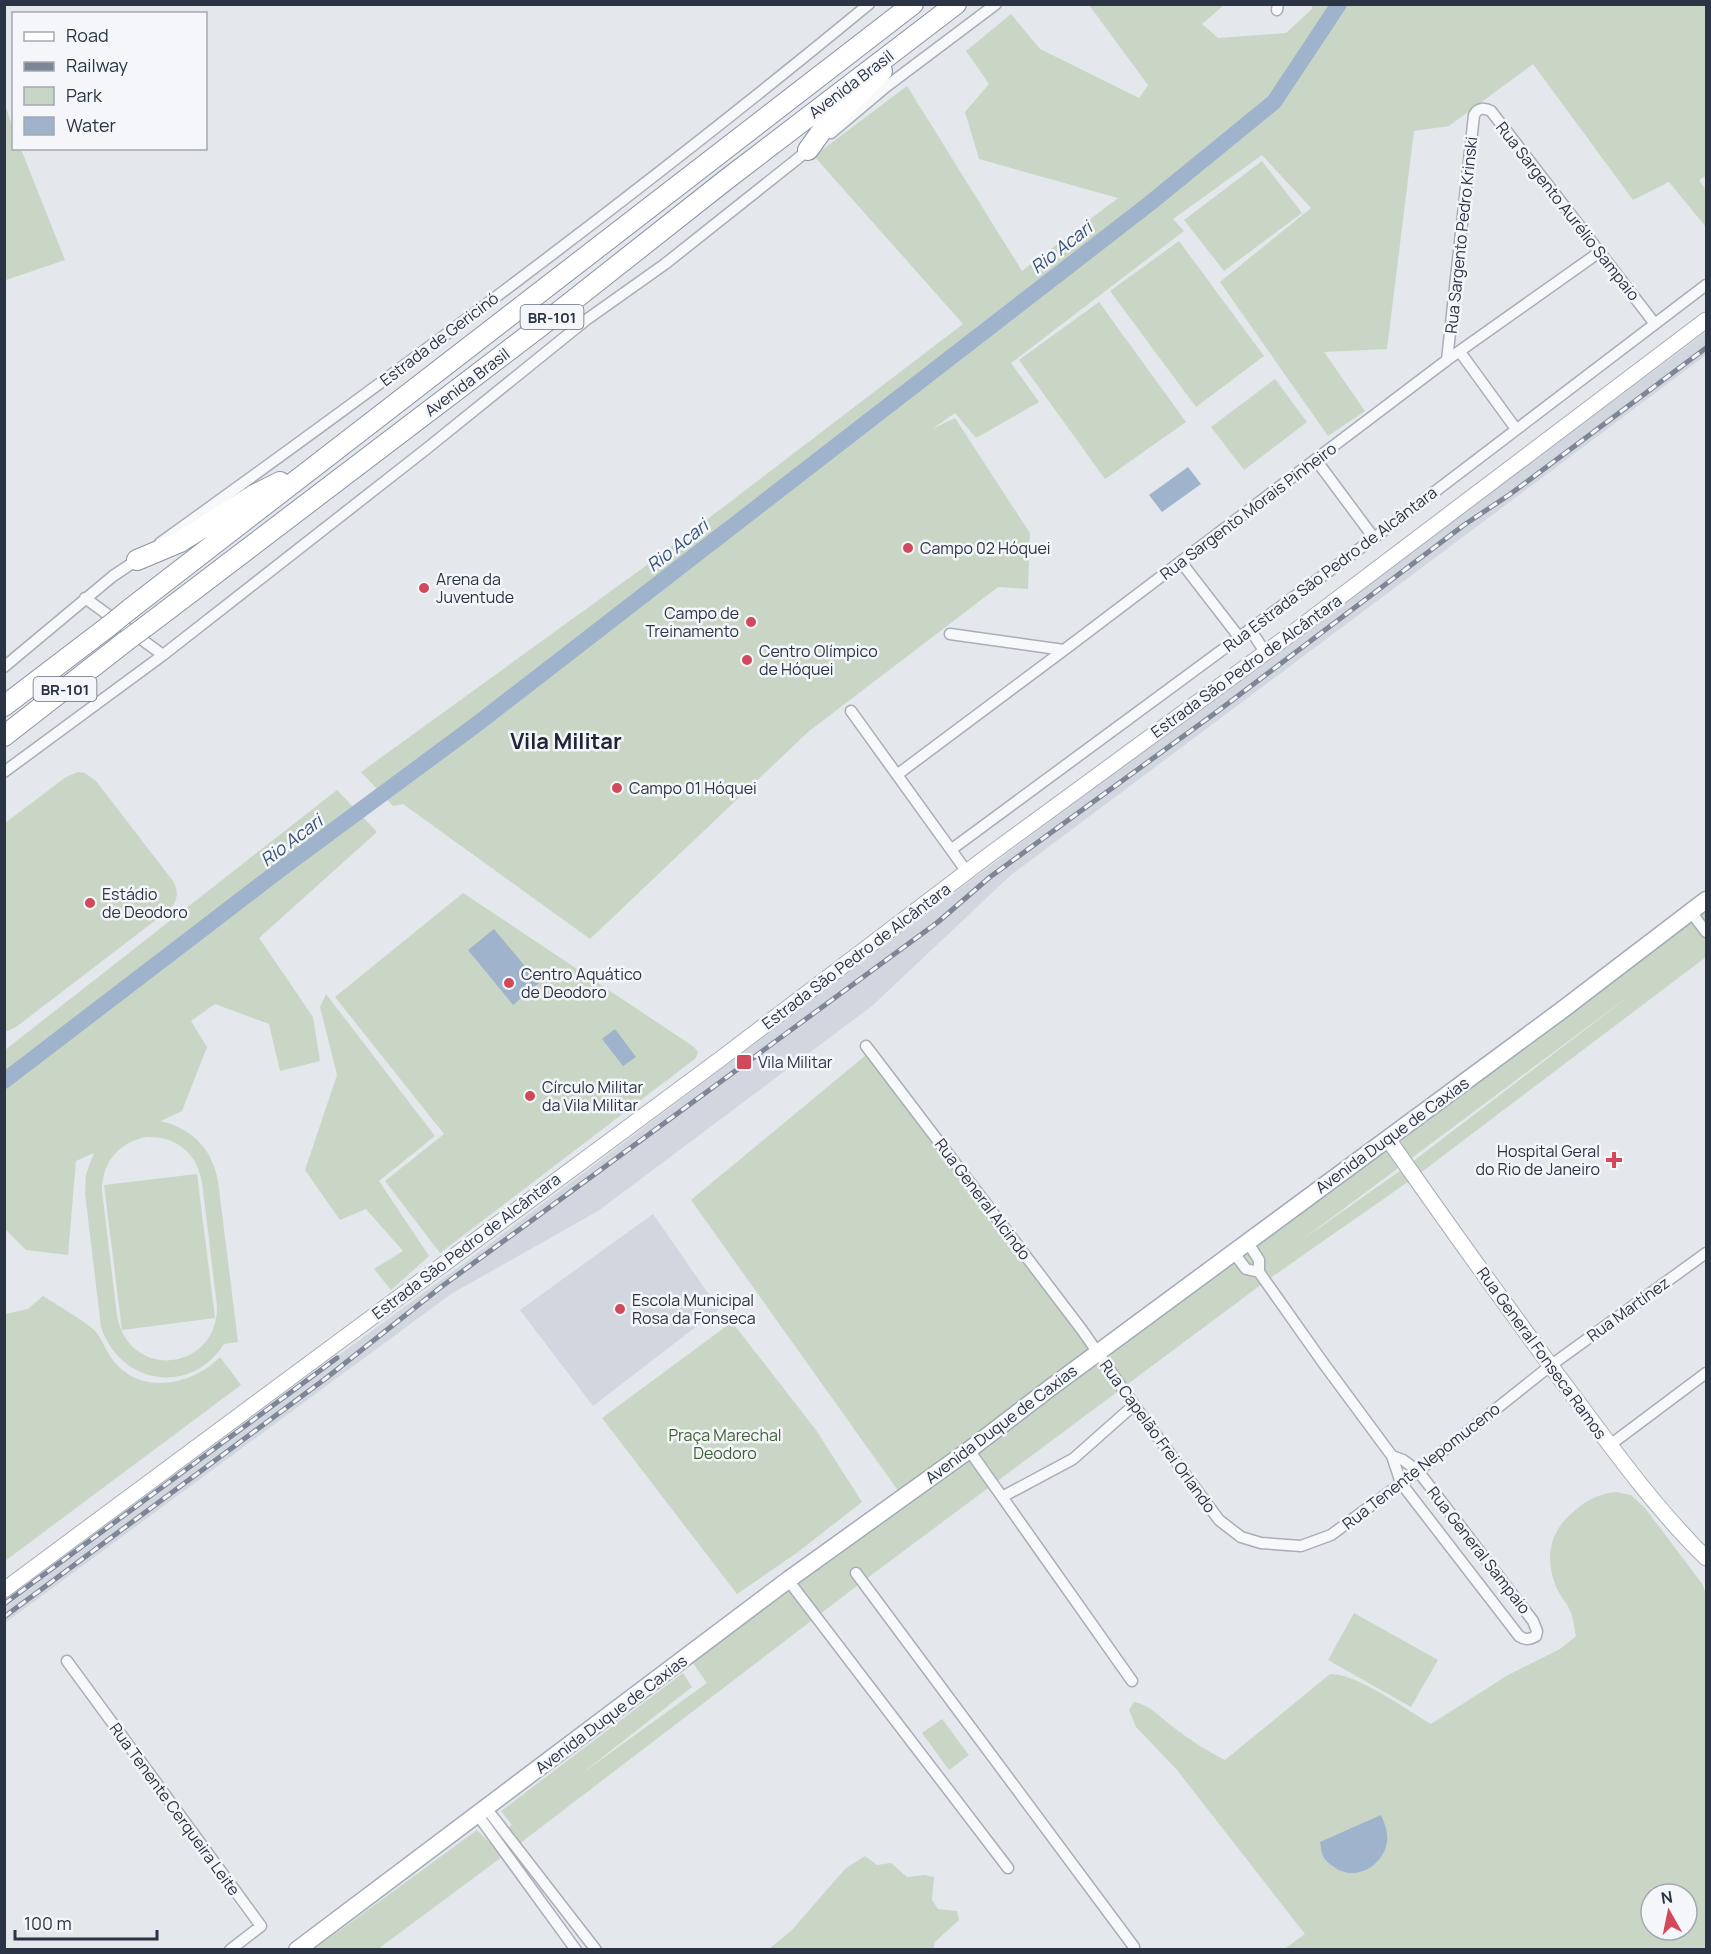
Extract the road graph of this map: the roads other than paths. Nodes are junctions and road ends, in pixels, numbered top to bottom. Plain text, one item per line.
1 (869, 4) edge
2 (913, 4) edge
3 (956, 4) edge
4 (996, 4) edge
5 (902, 45) junction
6 (1476, 111) joint
7 (808, 150) junction
8 (1601, 251) junction
9 (1707, 285) edge
10 (1707, 320) edge
11 (1655, 324) junction
12 (1460, 352) junction
13 (1447, 360) junction
14 (1516, 429) junction
15 (325, 458) junction
16 (1316, 460) junction
17 (1374, 538) junction
18 (137, 560) junction
19 (1181, 562) junction
20 (85, 598) junction
21 (1250, 629) junction
22 (950, 634) dead end
23 (1239, 637) junction
24 (1065, 650) junction
25 (1265, 652) junction
26 (163, 654) junction
27 (4, 667) edge
28 (4, 706) edge
29 (851, 711) dead end
30 (4, 736) edge
31 (4, 772) edge
32 (898, 774) junction
33 (952, 849) junction
34 (967, 872) junction
35 (1707, 900) edge
36 (1691, 912) junction
37 (1707, 932) edge
38 (866, 1046) dead end
39 (1388, 1139) junction
40 (1248, 1243) junction
41 (1234, 1253) junction
42 (1707, 1253) edge
43 (1259, 1272) junction
44 (1098, 1353) junction
45 (1550, 1366) junction
46 (1707, 1373) edge
47 (1134, 1405) junction
48 (1610, 1445) junction
49 (969, 1450) junction
50 (1392, 1456) junction
51 (1418, 1471) junction
52 (1401, 1483) junction
53 (1002, 1497) junction
54 (1283, 1546) joint
55 (1479, 1550) junction
56 (1707, 1558) edge
57 (1461, 1561) junction
58 (856, 1574) dead end
59 (788, 1580) junction
60 (4, 1590) edge
61 (67, 1661) dead end
62 (1132, 1681) dead end
63 (482, 1811) junction
64 (1008, 1868) dead end
65 (583, 1933) junction
66 (573, 1946) edge
67 (1134, 1947) dead end
68 (230, 1950) edge
69 (297, 1950) edge
70 (596, 1950) edge

1 - 18 street, Estrada de Gericinó
2 - 15 highway, Avenida Brasil / BR-101
3 - 5 highway, Avenida Brasil / BR-101
4 - 7 street
5 - 7 highway
5 - 30 highway, Avenida Brasil / BR-101, bridge
6 - 8 street, Rua Sargento Aurélio Sampaio
6 - 13 street, Rua Sargento Pedro Krinski
7 - 26 street
8 - 11 street, Rua Sargento Aurélio Sampaio
8 - 12 street, Rua Sargento Morais Pinheiro
9 - 11 street, Rua Estrada São Pedro de Alcântara
10 - 25 street, Estrada São Pedro de Alcântara
11 - 14 street, Rua Estrada São Pedro de Alcântara
12 - 13 street, Rua Sargento Morais Pinheiro
12 - 14 street
13 - 16 street, Rua Sargento Morais Pinheiro
14 - 17 street, Rua Estrada São Pedro de Alcântara
15 - 18 highway
15 - 28 highway, Avenida Brasil / BR-101, bridge
16 - 17 street
16 - 19 street, Rua Sargento Morais Pinheiro
17 - 21 street, Rua Estrada São Pedro de Alcântara
18 - 20 street, Estrada de Gericinó
19 - 23 street
19 - 24 street, Rua Sargento Morais Pinheiro
20 - 26 street
20 - 27 street, Estrada de Gericinó
21 - 23 street, Rua Estrada São Pedro de Alcântara
21 - 25 street
22 - 24 street
23 - 33 street, Rua Estrada São Pedro de Alcântara
24 - 32 street, Rua Sargento Morais Pinheiro
25 - 34 street, Estrada São Pedro de Alcântara
26 - 31 street
29 - 32 street
32 - 33 street
33 - 34 street
34 - 60 street, Estrada São Pedro de Alcântara
35 - 36 main road, Avenida Duque de Caxias
36 - 37 street
36 - 39 main road, Avenida Duque de Caxias
38 - 44 street, Rua General Alcindo
39 - 40 main road, Avenida Duque de Caxias
39 - 45 street, Rua General Fonseca Ramos
40 - 41 main road, Avenida Duque de Caxias
40 - 43 street, Rua General Sampaio
41 - 43 street, Rua General Sampaio
41 - 44 main road, Avenida Duque de Caxias
42 - 45 street, Rua Martínez
43 - 50 street, Rua General Sampaio
44 - 47 street, Rua Capelão Frei Orlando
44 - 49 main road, Avenida Duque de Caxias
45 - 48 street, Rua General Fonseca Ramos
45 - 51 street, Rua Tenente Nepomuceno
46 - 48 street
47 - 53 street
47 - 54 street, Rua Capelão Frei Orlando
48 - 56 street, Rua General Fonseca Ramos
49 - 53 street
49 - 59 main road, Avenida Duque de Caxias
50 - 51 street, Rua General Sampaio
50 - 52 street, Rua General Sampaio
51 - 52 street, Rua Tenente Nepomuceno
51 - 55 street, Rua General Sampaio
52 - 54 street, Rua Tenente Nepomuceno
52 - 57 street, Rua General Sampaio
53 - 62 street
55 - 57 street
55 - 57 street, Rua General Sampaio
58 - 67 street
59 - 63 main road, Avenida Duque de Caxias
59 - 64 street
61 - 68 street, Rua Tenente Cerqueira Leite
63 - 65 street
63 - 66 street
63 - 69 main road, Avenida Duque de Caxias
65 - 66 street
65 - 70 street

